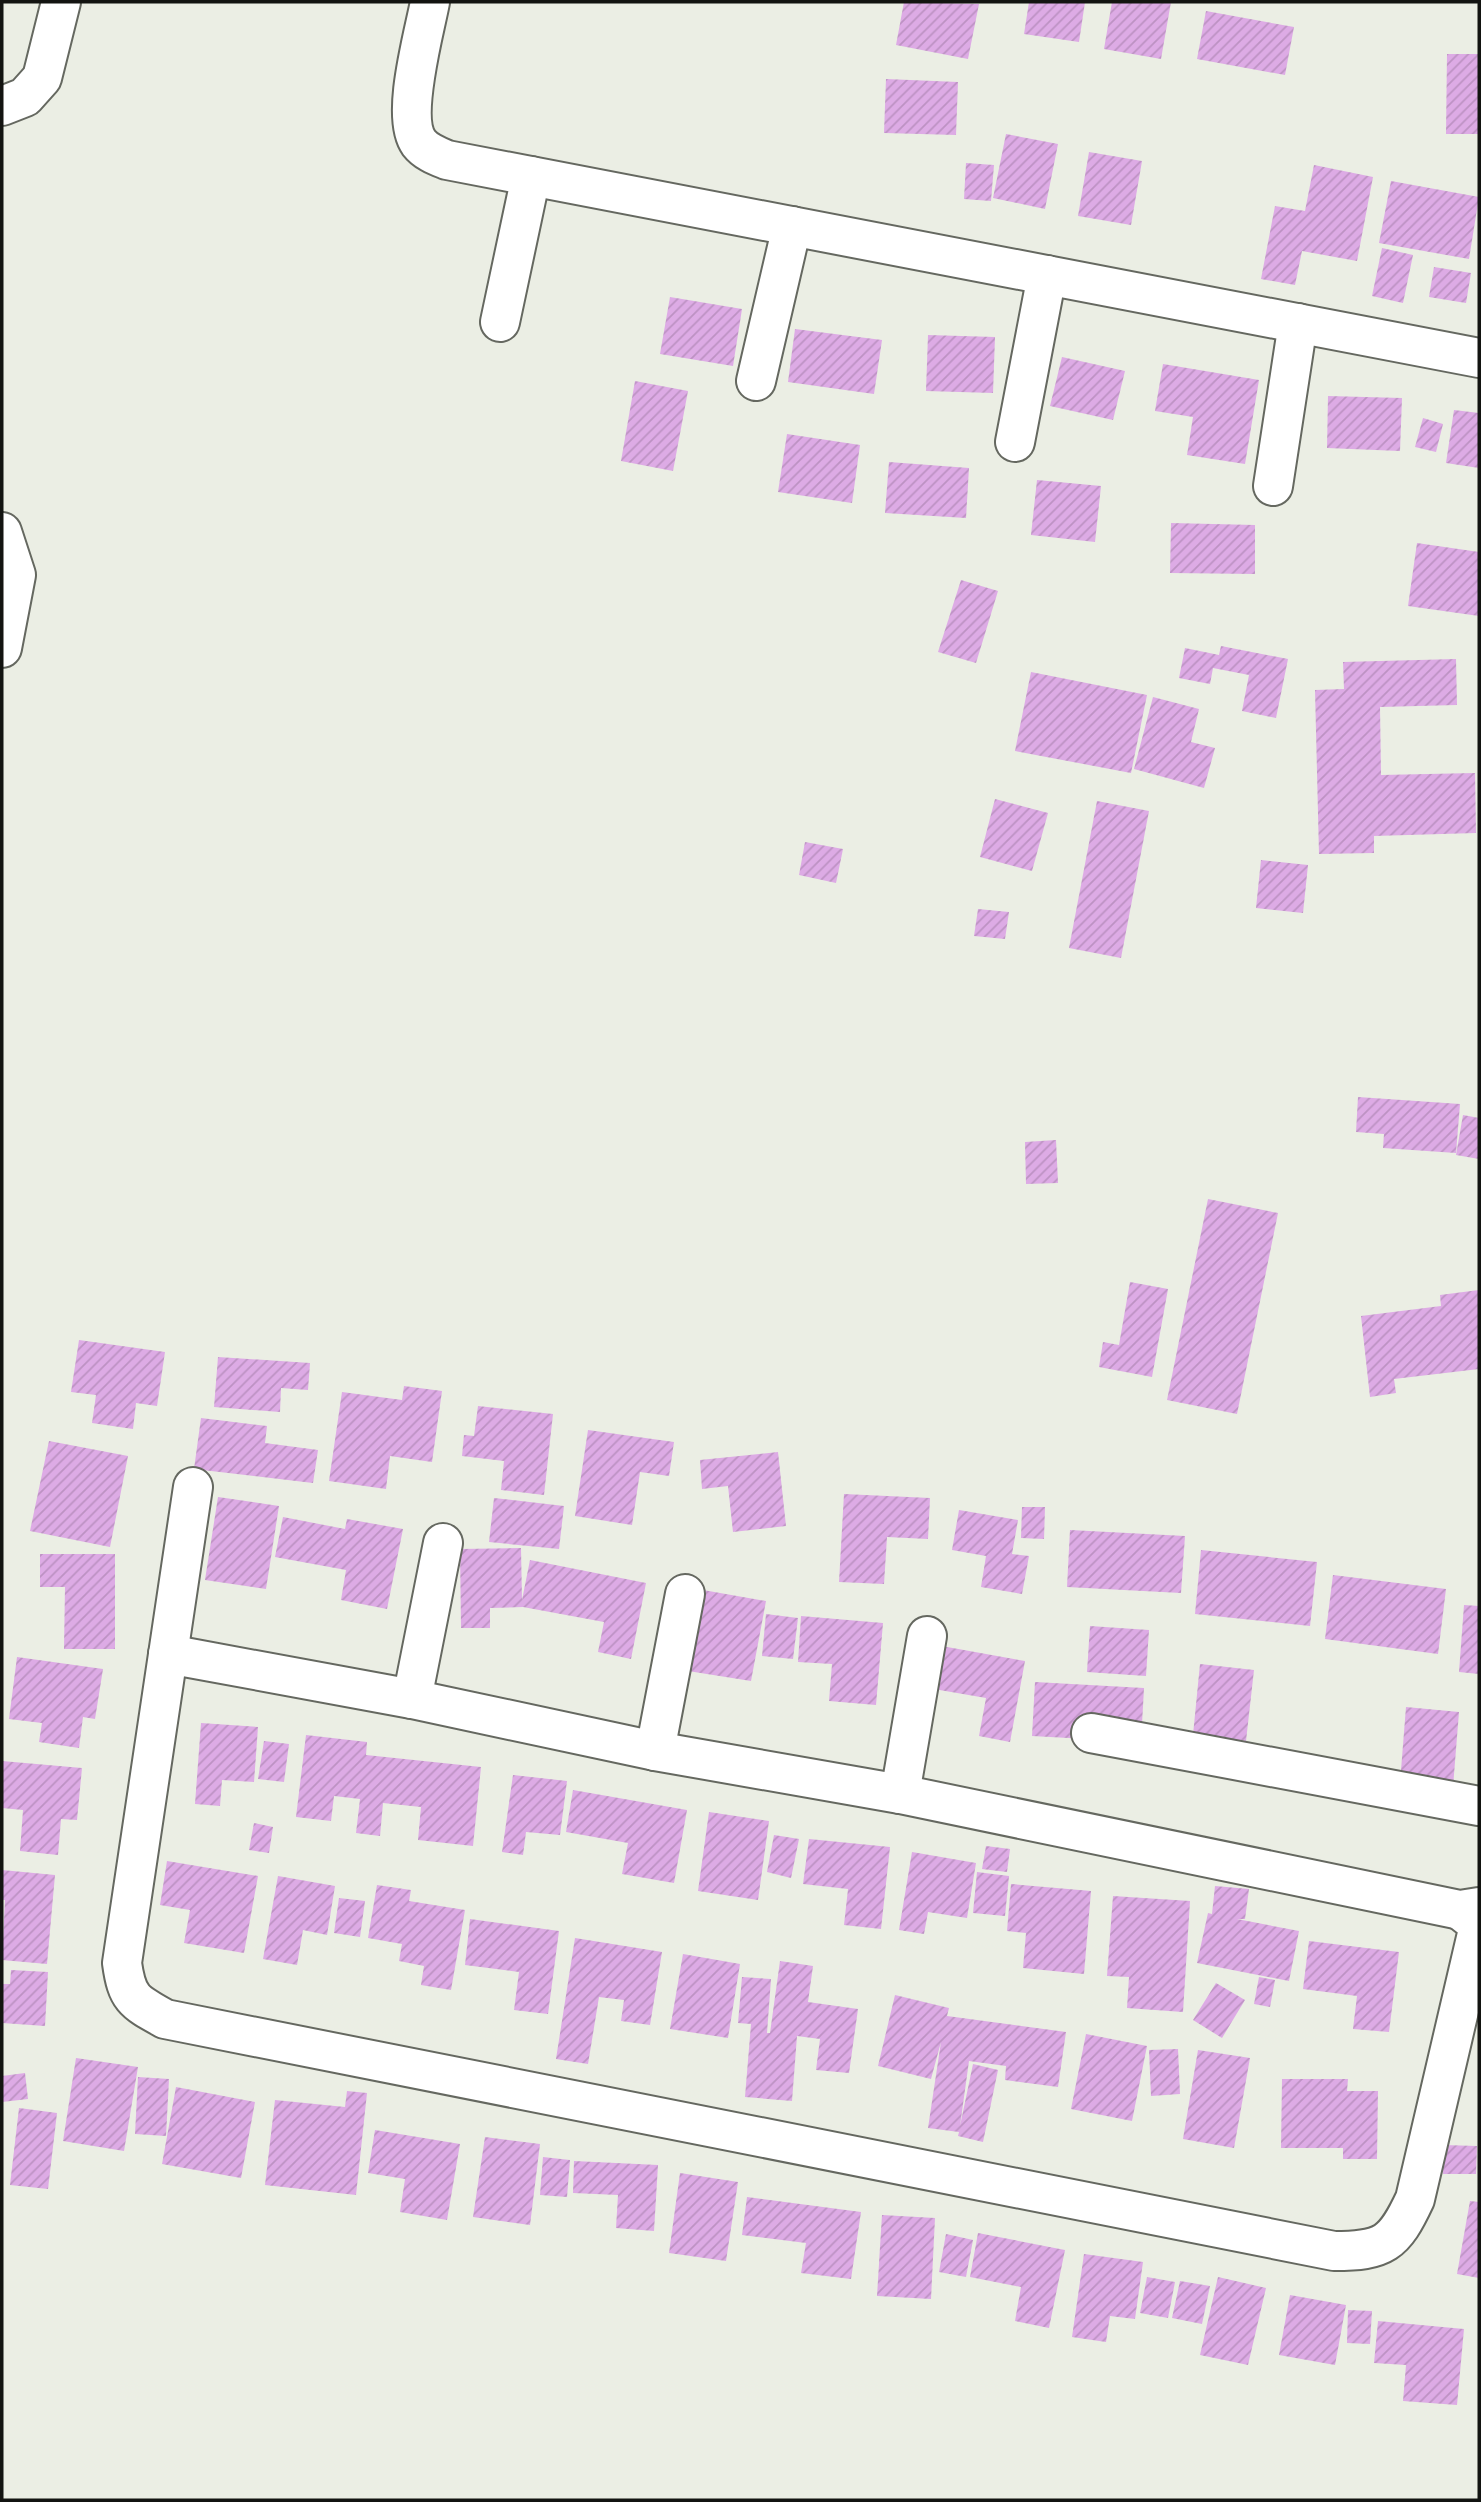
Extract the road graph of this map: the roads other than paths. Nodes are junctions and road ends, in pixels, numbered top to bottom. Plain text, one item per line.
1 (61, 2) edge
2 (430, 2) edge
3 (2, 106) edge
4 (531, 176) junction
5 (792, 226) junction
6 (1047, 275) junction
7 (499, 322) dead end
8 (1298, 323) junction
9 (1479, 358) edge
10 (756, 381) dead end
11 (1015, 442) dead end
12 (1273, 486) dead end
13 (2, 532) edge
14 (2, 649) edge
15 (192, 1488) dead end
16 (443, 1543) dead end
17 (685, 1594) dead end
18 (927, 1636) dead end
19 (168, 1654) junction
20 (412, 1699) junction
21 (1091, 1733) dead end
22 (655, 1751) junction
23 (900, 1794) junction
24 (1479, 1806) edge
25 (1473, 1914) edge

1 - 3 street
2 - 4 street
4 - 5 street
4 - 7 street
5 - 6 street
5 - 10 street
6 - 8 street
6 - 11 street
8 - 9 street
8 - 12 street
13 - 14 street
15 - 19 street
16 - 20 street
17 - 22 street
18 - 23 street
19 - 20 street
19 - 25 street
20 - 22 street
21 - 24 street
22 - 23 street
23 - 25 street

